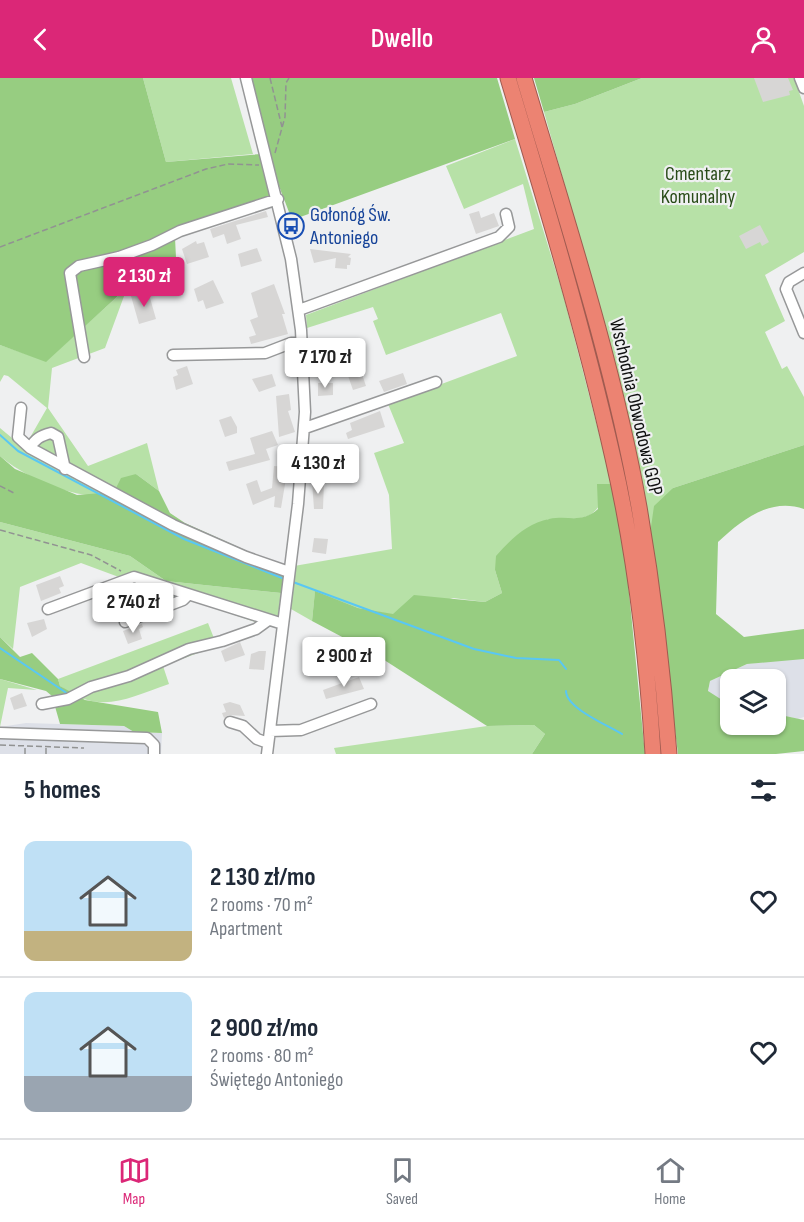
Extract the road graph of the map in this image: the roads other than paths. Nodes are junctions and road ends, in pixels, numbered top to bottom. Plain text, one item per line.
1 (246, 78) edge
2 (508, 78) edge
3 (524, 78) edge
4 (800, 78) edge
5 (804, 88) edge
6 (278, 199) junction
7 (506, 213) dead end
8 (804, 273) edge
9 (299, 310) junction
10 (804, 333) edge
11 (302, 343) junction
12 (173, 355) dead end
13 (84, 357) dead end
14 (436, 382) dead end
15 (21, 408) dead end
16 (305, 428) junction
17 (30, 448) junction
18 (65, 469) junction
19 (289, 572) junction
20 (188, 595) junction
21 (48, 609) dead end
22 (267, 621) junction
23 (125, 622) dead end
24 (282, 624) junction
25 (651, 656) junction
26 (42, 704) dead end
27 (371, 704) dead end
28 (230, 722) dead end
29 (659, 725) junction
30 (270, 731) junction
31 (0, 733) edge
32 (268, 749) edge
33 (154, 754) edge
34 (653, 754) edge
35 (669, 754) edge

1 - 6 street
2 - 25 highway, Wschodnia Obwodowa GOP
3 - 25 highway, Wschodnia Obwodowa GOP
4 - 5 street
6 - 9 street
6 - 13 street
7 - 9 street
8 - 10 street
9 - 11 street
11 - 12 street
11 - 16 street
14 - 16 street
15 - 17 street
16 - 19 street
17 - 18 street
17 - 18 street
18 - 19 street
19 - 24 street
20 - 21 street
20 - 22 street
20 - 23 street
22 - 24 street
22 - 26 street
24 - 30 street
25 - 29 highway, Wschodnia Obwodowa GOP
27 - 30 street
28 - 32 street
29 - 34 highway, Wschodnia Obwodowa GOP
29 - 35 highway, Wschodnia Obwodowa GOP
30 - 32 street
31 - 33 street

